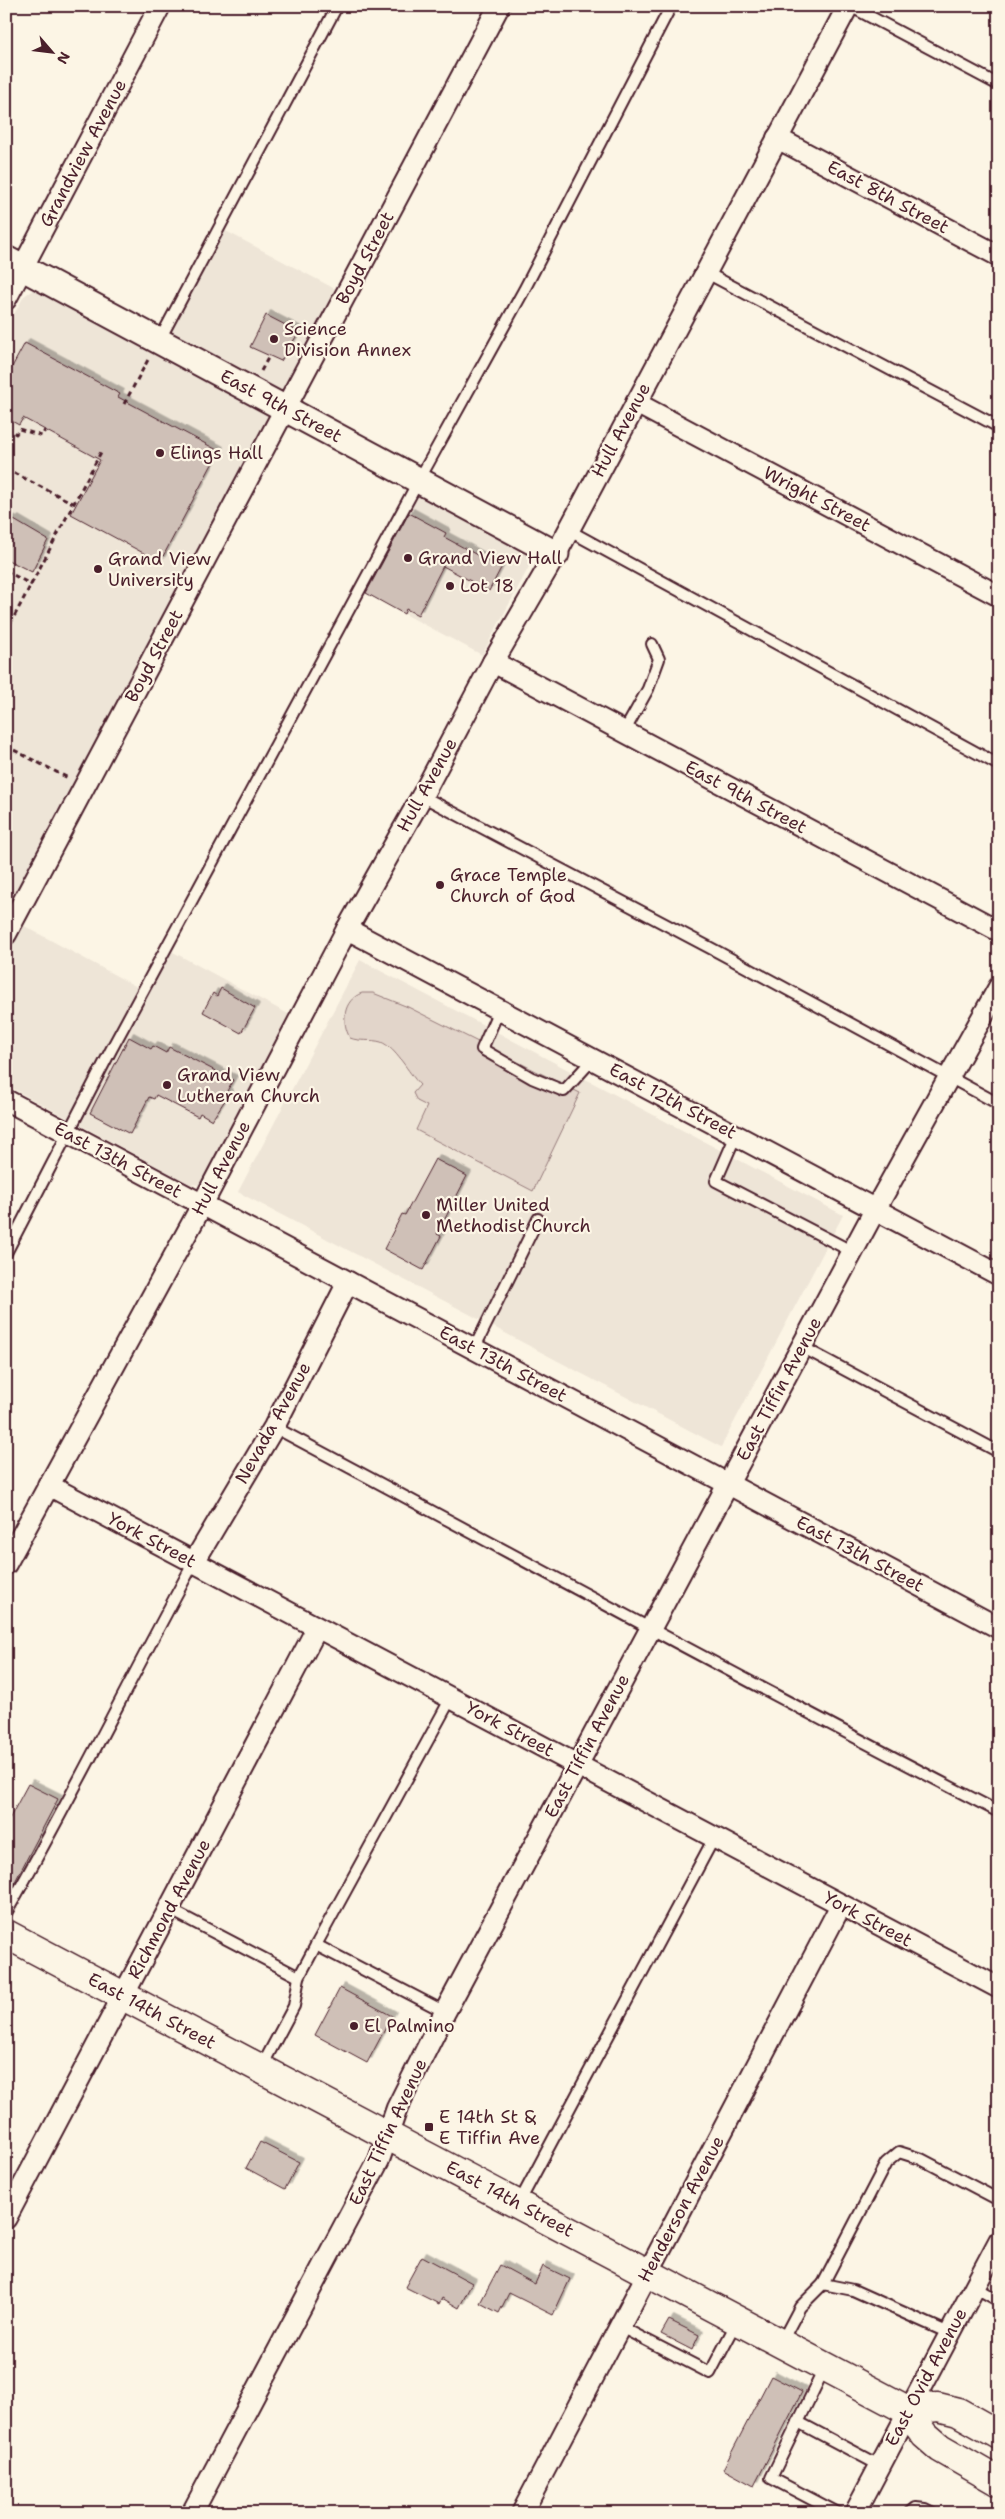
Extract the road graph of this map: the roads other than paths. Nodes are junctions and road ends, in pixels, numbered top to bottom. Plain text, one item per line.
1 (160, 6) edge
2 (337, 6) edge
3 (499, 6) edge
4 (671, 6) edge
5 (849, 6) edge
6 (999, 85) edge
7 (776, 138) junction
8 (999, 256) edge
9 (14, 264) edge
10 (705, 272) junction
11 (6, 299) edge
12 (159, 341) junction
13 (636, 403) junction
14 (285, 407) junction
15 (999, 427) edge
16 (419, 480) junction
17 (568, 530) junction
18 (556, 554) junction
19 (999, 596) edge
20 (652, 644) dead end
21 (493, 662) junction
22 (624, 732) junction
23 (999, 765) edge
24 (422, 796) junction
25 (346, 929) junction
26 (999, 931) edge
27 (6, 934) edge
28 (999, 987) edge
29 (499, 1010) junction
30 (593, 1060) junction
31 (949, 1076) junction
32 (6, 1100) edge
33 (999, 1104) edge
34 (67, 1133) junction
35 (736, 1135) junction
36 (202, 1205) junction
37 (876, 1208) junction
38 (538, 1219) dead end
39 (853, 1252) junction
40 (6, 1253) edge
41 (999, 1275) edge
42 (348, 1282) junction
43 (802, 1348) junction
44 (474, 1349) junction
45 (274, 1427) junction
46 (999, 1452) edge
47 (728, 1484) junction
48 (48, 1485) junction
49 (194, 1562) junction
50 (6, 1564) edge
51 (317, 1628) junction
52 (651, 1628) junction
53 (999, 1628) edge
54 (451, 1698) junction
55 (577, 1765) junction
56 (999, 1812) edge
57 (714, 1838) junction
58 (841, 1905) junction
59 (169, 1909) junction
60 (6, 1913) edge
61 (6, 1934) edge
62 (316, 1945) junction
63 (299, 1977) junction
64 (999, 1988) edge
65 (123, 1996) junction
66 (445, 2012) junction
67 (261, 2069) junction
68 (388, 2134) junction
69 (999, 2200) edge
70 (519, 2204) junction
71 (6, 2218) edge
72 (999, 2242) edge
73 (648, 2272) junction
74 (823, 2284) junction
75 (974, 2288) junction
76 (999, 2301) edge
77 (738, 2320) junction
78 (620, 2326) junction
79 (949, 2333) junction
80 (781, 2343) junction
81 (825, 2366) junction
82 (908, 2410) junction
83 (798, 2422) junction
84 (999, 2435) edge
85 (879, 2465) junction
86 (999, 2482) edge
87 (192, 2513) edge
88 (522, 2513) edge
89 (838, 2513) edge
90 (855, 2513) edge
91 (910, 2513) edge
92 (933, 2513) edge

1 - 9 street, Grandview Avenue
2 - 12 lane
3 - 14 street, Boyd Street
4 - 16 lane
5 - 6 lane
5 - 7 street, Hull Avenue
7 - 8 street, East 8th Street
7 - 10 street, Hull Avenue
9 - 11 street, Grandview Avenue
9 - 12 street, East 9th Street
10 - 13 street, Hull Avenue
10 - 15 lane
12 - 14 street, East 9th Street
13 - 17 street, Hull Avenue
13 - 19 street, Wright Street
14 - 16 street, East 9th Street
14 - 27 street, Boyd Street
16 - 18 street, East 9th Street
16 - 34 lane
17 - 18 street, Hull Avenue
17 - 23 lane
18 - 21 street, Hull Avenue
20 - 22 lane
21 - 22 street, East 9th Street
21 - 24 street, Hull Avenue
22 - 26 street, East 9th Street
24 - 25 street, Hull Avenue
24 - 31 lane
25 - 29 street, East 12th Street
25 - 36 street, Hull Avenue
28 - 31 street, East Tiffin Avenue
29 - 30 street, East 12th Street
29 - 30 lane
30 - 35 street, East 12th Street
31 - 33 lane
31 - 37 street, East Tiffin Avenue
32 - 34 street, East 13th Street
34 - 36 street, East 13th Street
34 - 40 lane
35 - 37 street, East 12th Street
35 - 39 lane
36 - 42 street, East 13th Street
36 - 48 street, Hull Avenue
37 - 39 street, East Tiffin Avenue
37 - 41 street, East 12th Street
38 - 44 lane
39 - 43 street, East Tiffin Avenue
42 - 44 street, East 13th Street
42 - 45 street, Nevada Avenue
43 - 46 lane
43 - 47 street, East Tiffin Avenue
44 - 47 street, East 13th Street
45 - 49 street, Nevada Avenue
45 - 52 lane
47 - 52 street, East Tiffin Avenue
47 - 53 street, East 13th Street
48 - 49 street, York Street
48 - 50 street, Hull Avenue
49 - 51 street, York Street
49 - 60 lane
51 - 54 street, York Street
51 - 59 street, Richmond Avenue
52 - 55 street, East Tiffin Avenue
52 - 56 lane
54 - 55 street, York Street
54 - 62 lane
55 - 57 street, York Street
55 - 66 street, East Tiffin Avenue
57 - 58 street, York Street
57 - 70 lane
58 - 64 street, York Street
58 - 73 street, Henderson Avenue
59 - 63 lane
59 - 65 street, Richmond Avenue
61 - 65 main road, East 14th Street
62 - 63 lane
62 - 66 lane
63 - 67 lane
65 - 67 main road, East 14th Street
65 - 71 street, Richmond Avenue
66 - 68 street, East Tiffin Avenue
67 - 68 main road, East 14th Street
68 - 70 main road, East 14th Street
68 - 87 street, East Tiffin Avenue
69 - 74 lane
70 - 73 main road, East 14th Street
72 - 75 street, East Ovid Avenue
73 - 77 main road, East 14th Street
73 - 78 street, Henderson Avenue
74 - 79 lane
74 - 80 lane
75 - 76 lane
75 - 79 street, East Ovid Avenue
77 - 78 lane
77 - 80 main road, East 14th Street
78 - 88 street, Henderson Avenue
79 - 82 street, East Ovid Avenue
80 - 81 main road, East 14th Street
81 - 82 main road, East 14th Street
81 - 83 lane
82 - 84 main road
82 - 85 street, East Ovid Avenue
82 - 86 main road, East 14th Street
83 - 85 lane
83 - 89 lane
85 - 90 street, East Ovid Avenue
91 - 92 lane

